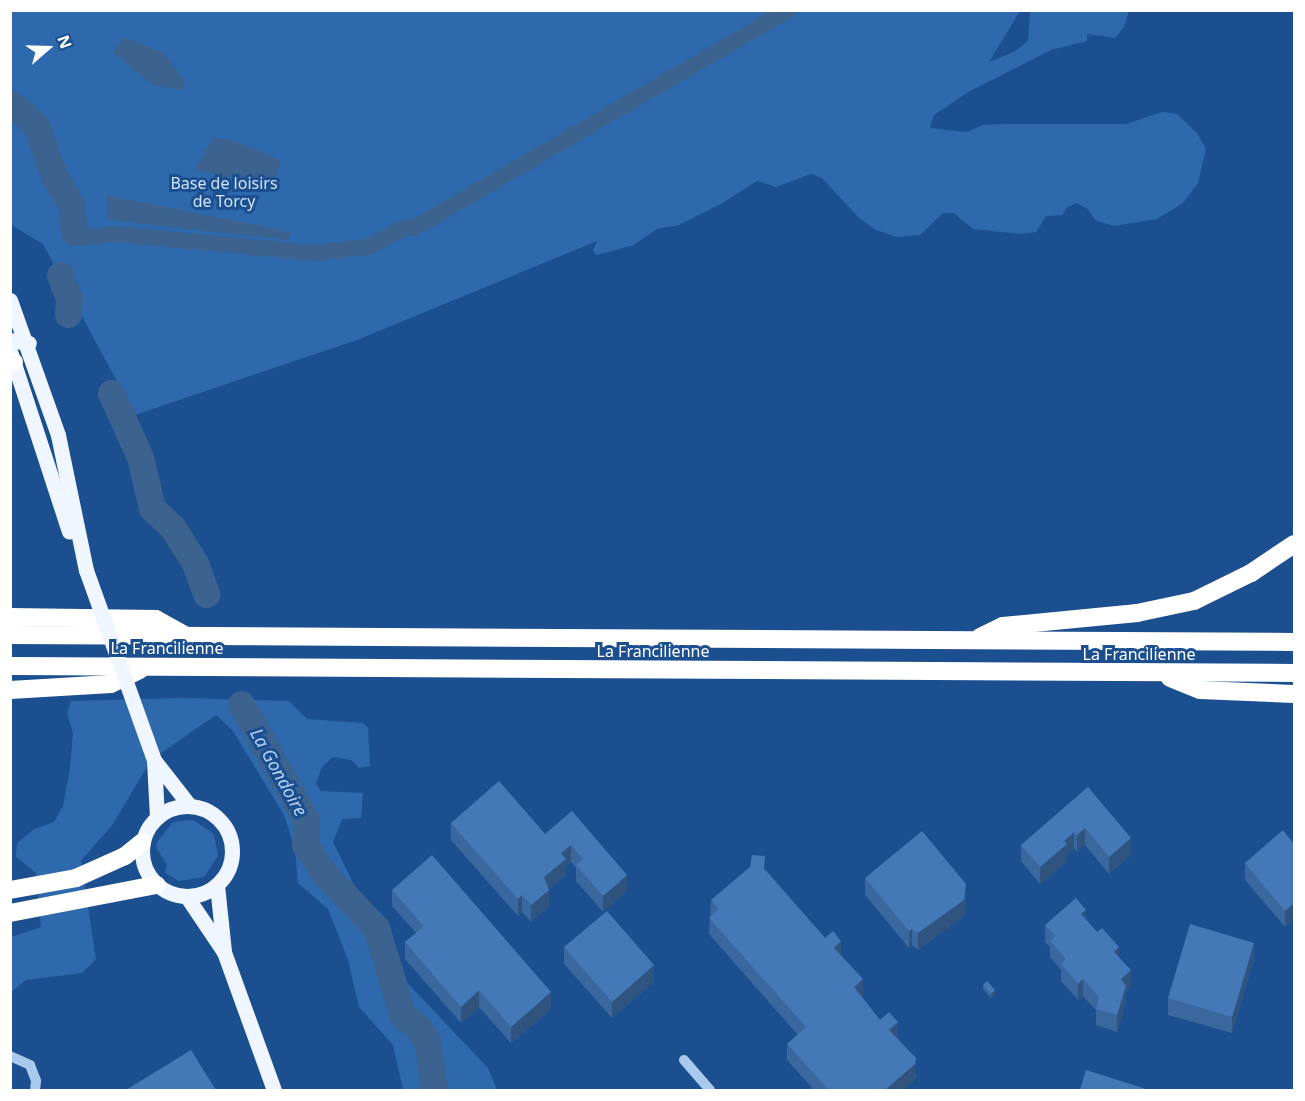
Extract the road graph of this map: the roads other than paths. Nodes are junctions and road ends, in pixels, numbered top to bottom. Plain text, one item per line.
1 (10, 300) edge
2 (10, 340) edge
3 (29, 343) junction
4 (12, 359) edge
5 (37, 367) junction
6 (1294, 544) edge
7 (86, 570) junction
8 (10, 616) edge
9 (10, 635) edge
10 (187, 636) junction
11 (976, 639) junction
12 (1294, 642) edge
13 (10, 666) edge
14 (147, 667) junction
15 (1294, 673) edge
16 (1160, 674) junction
17 (10, 690) edge
18 (1294, 694) edge
19 (154, 759) junction
20 (189, 805) junction
21 (157, 817) junction
22 (142, 842) junction
23 (156, 885) junction
24 (217, 885) junction
25 (10, 890) edge
26 (187, 897) junction
27 (10, 913) edge
28 (224, 951) junction
29 (10, 1056) edge
30 (684, 1060) dead end
31 (35, 1090) edge
32 (274, 1090) edge
33 (710, 1090) edge

1 - 3 main road
2 - 3 main road
3 - 4 main road
3 - 5 main road
4 - 5 main road
4 - 7 main road
5 - 7 main road
6 - 11 highway
7 - 19 main road, bridge
8 - 10 highway
9 - 10 highway, La Francilienne
10 - 11 highway, La Francilienne
11 - 12 highway, La Francilienne
13 - 14 highway, La Francilienne
14 - 16 highway, La Francilienne
14 - 17 highway
15 - 16 highway, La Francilienne
16 - 18 highway
19 - 20 main road
19 - 21 main road
20 - 21 main road
20 - 24 main road
21 - 22 main road
22 - 23 main road
22 - 25 highway
23 - 26 main road
23 - 27 highway
24 - 26 main road
24 - 28 main road
26 - 28 main road
28 - 32 main road
29 - 31 street
30 - 33 street

